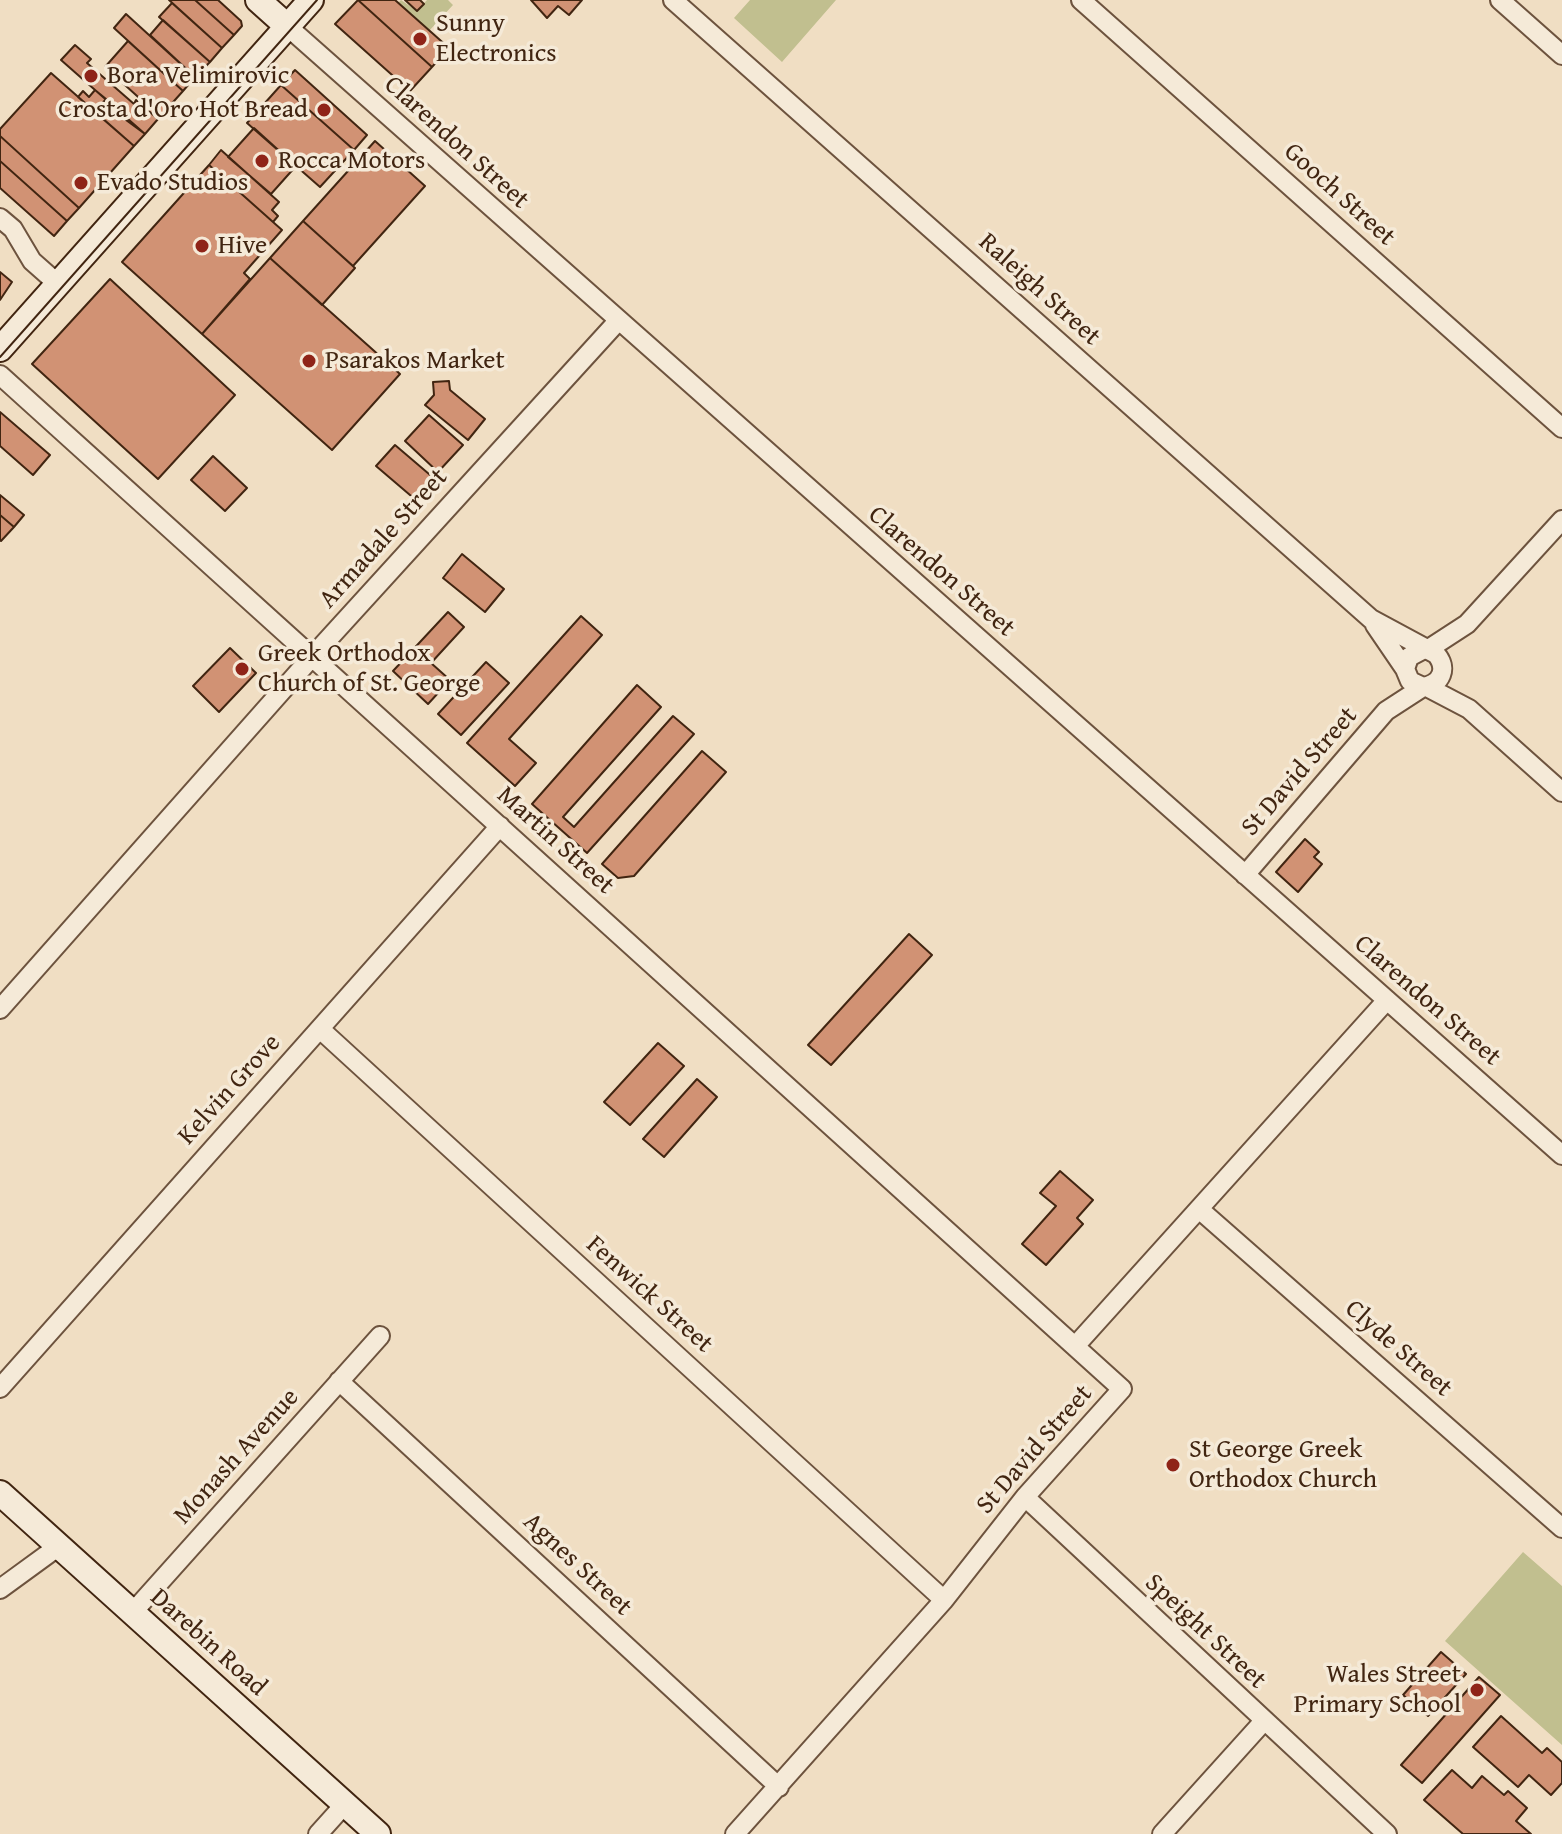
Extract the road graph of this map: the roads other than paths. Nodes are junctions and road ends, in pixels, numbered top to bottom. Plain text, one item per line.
1 (258, 0) edge
2 (311, 0) edge
3 (673, 0) edge
4 (1081, 0) edge
5 (1500, 0) edge
6 (287, 26) junction
7 (1562, 55) edge
8 (0, 218) edge
9 (58, 284) junction
10 (618, 321) junction
11 (0, 349) edge
12 (0, 375) edge
13 (1562, 428) edge
14 (1562, 520) edge
15 (1371, 619) junction
16 (1459, 631) junction
17 (1426, 650) junction
18 (311, 658) junction
19 (1443, 668) junction
20 (1406, 670) junction
21 (1425, 687) junction
22 (1394, 704) junction
23 (1469, 709) junction
24 (1562, 792) edge
25 (500, 826) junction
26 (1245, 875) junction
27 (1387, 1000) junction
28 (0, 1009) edge
29 (320, 1029) junction
30 (1562, 1155) edge
31 (1199, 1209) junction
32 (380, 1336) dead end
33 (1077, 1344) junction
34 (339, 1381) junction
35 (0, 1388) edge
36 (0, 1493) edge
37 (1025, 1497) junction
38 (1562, 1528) edge
39 (59, 1546) junction
40 (0, 1589) edge
41 (944, 1600) junction
42 (133, 1612) junction
43 (1263, 1722) junction
44 (779, 1787) junction
45 (345, 1804) junction
46 (318, 1834) edge
47 (378, 1834) edge
48 (735, 1834) edge
49 (1162, 1834) edge
50 (1387, 1834) edge

1 - 6 main road
2 - 6 main road
3 - 15 street, Raleigh Street
4 - 13 street, Gooch Street
5 - 7 street
6 - 9 main road
6 - 10 street, Clarendon Street
8 - 9 street
9 - 11 main road
10 - 18 street, Armadale Street
10 - 26 street, Clarendon Street
12 - 18 street, Martin Street
14 - 16 street
15 - 17 street, Raleigh Street
15 - 20 street, Raleigh Street
16 - 17 street
16 - 19 street
17 - 19 street
17 - 20 street
18 - 25 street, Martin Street
18 - 28 street, Armadale Street
19 - 21 street
19 - 23 street
20 - 21 street
20 - 22 street, St David Street
21 - 22 street, St David Street
21 - 23 street
22 - 26 street, St David Street
23 - 24 street
25 - 29 street, Kelvin Grove
25 - 33 street, Martin Street
26 - 27 street, Clarendon Street
27 - 30 street, Clarendon Street
27 - 31 street, St David Street
29 - 35 street, Kelvin Grove
29 - 41 street, Fenwick Street
31 - 33 street, St David Street
31 - 38 street, Clyde Street
32 - 34 street, Monash Avenue
33 - 37 street, St David Street
34 - 42 street, Monash Avenue
34 - 44 street, Agnes Street
36 - 39 main road, Darebin Road
37 - 41 street, St David Street
37 - 43 street, Speight Street
39 - 40 street
39 - 42 main road, Darebin Road
41 - 44 street, St David Street
42 - 45 main road, Darebin Road
43 - 49 street
43 - 50 street, Speight Street
44 - 48 street, St David Street
45 - 46 street
45 - 47 main road, Darebin Road

